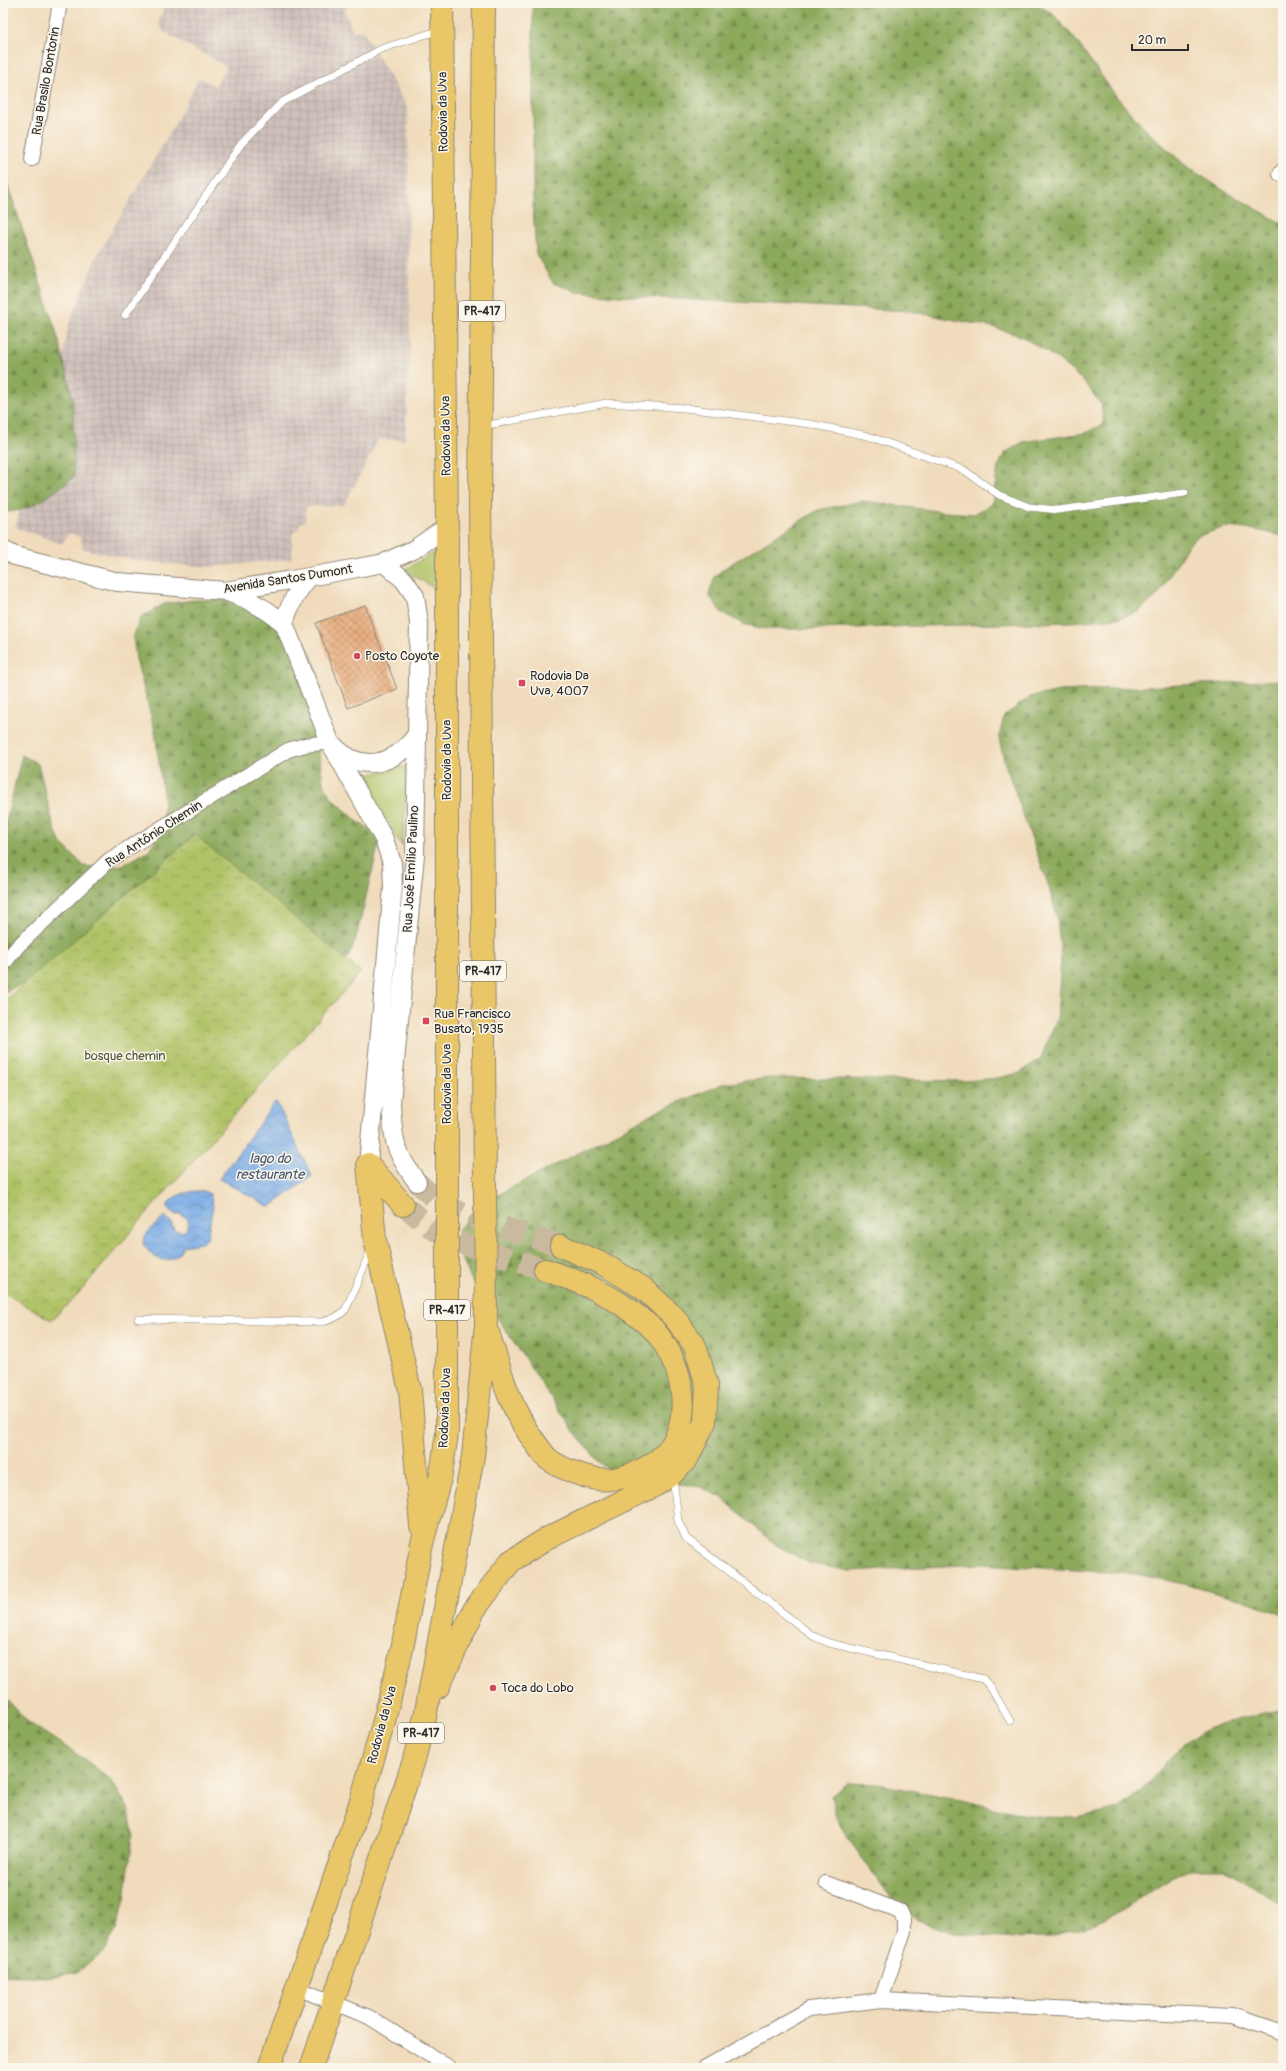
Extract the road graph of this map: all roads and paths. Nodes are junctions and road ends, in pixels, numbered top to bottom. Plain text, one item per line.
1 (60, 3) edge
2 (442, 3) edge
3 (484, 3) edge
4 (442, 29) junction
5 (32, 159) dead end
6 (125, 315) dead end
7 (481, 426) junction
8 (1185, 493) dead end
9 (447, 527) junction
10 (3, 550) edge
11 (384, 563) junction
12 (309, 577) junction
13 (225, 591) junction
14 (284, 623) junction
15 (415, 737) junction
16 (330, 742) junction
17 (3, 965) edge
18 (368, 1164) junction
19 (417, 1182) tunnel mouth
20 (402, 1205) tunnel mouth
21 (375, 1240) junction
22 (561, 1246) tunnel mouth
23 (545, 1270) tunnel mouth
24 (138, 1319) dead end
25 (486, 1324) junction
26 (672, 1474) junction
27 (422, 1543) junction
28 (425, 1717) junction
29 (1010, 1721) dead end
30 (826, 1883) dead end
31 (297, 1988) junction
32 (881, 2000) junction
33 (335, 2002) junction
34 (1283, 2034) edge
35 (440, 2065) edge
36 (269, 2068) edge
37 (311, 2068) edge
38 (704, 2068) edge

1 - 5 street, Rua Brasilo Bontorin
2 - 4 main road, Rodovia da Uva / PR-417
3 - 7 main road, PR-417
4 - 6 lane
4 - 9 main road, Rodovia da Uva / PR-417
7 - 8 lane
7 - 25 main road, PR-417
9 - 11 street, Avenida Santos Dumont
9 - 27 main road, Rodovia da Uva / PR-417
10 - 13 street, Avenida Santos Dumont
11 - 12 street, Avenida Santos Dumont
11 - 15 street, Rua José Emílio Paulino
12 - 13 street, Avenida Santos Dumont
12 - 14 street
13 - 14 street
14 - 16 street, Rua José Emílio Paulino
15 - 16 street
15 - 19 street, Rua José Emílio Paulino
16 - 17 street, Rua Antônio Chemin
16 - 18 street, Rua José Emílio Paulino
18 - 20 main road
18 - 21 main road
21 - 24 lane
21 - 27 main road
22 - 26 main road
23 - 25 main road
25 - 28 main road, PR-417
26 - 28 main road
26 - 29 lane
27 - 31 main road, Rodovia da Uva / PR-417
28 - 33 main road, PR-417
30 - 32 street
31 - 33 street
31 - 36 main road, Rodovia da Uva / PR-417
32 - 34 street
32 - 38 street
33 - 35 street
33 - 37 main road, PR-417

